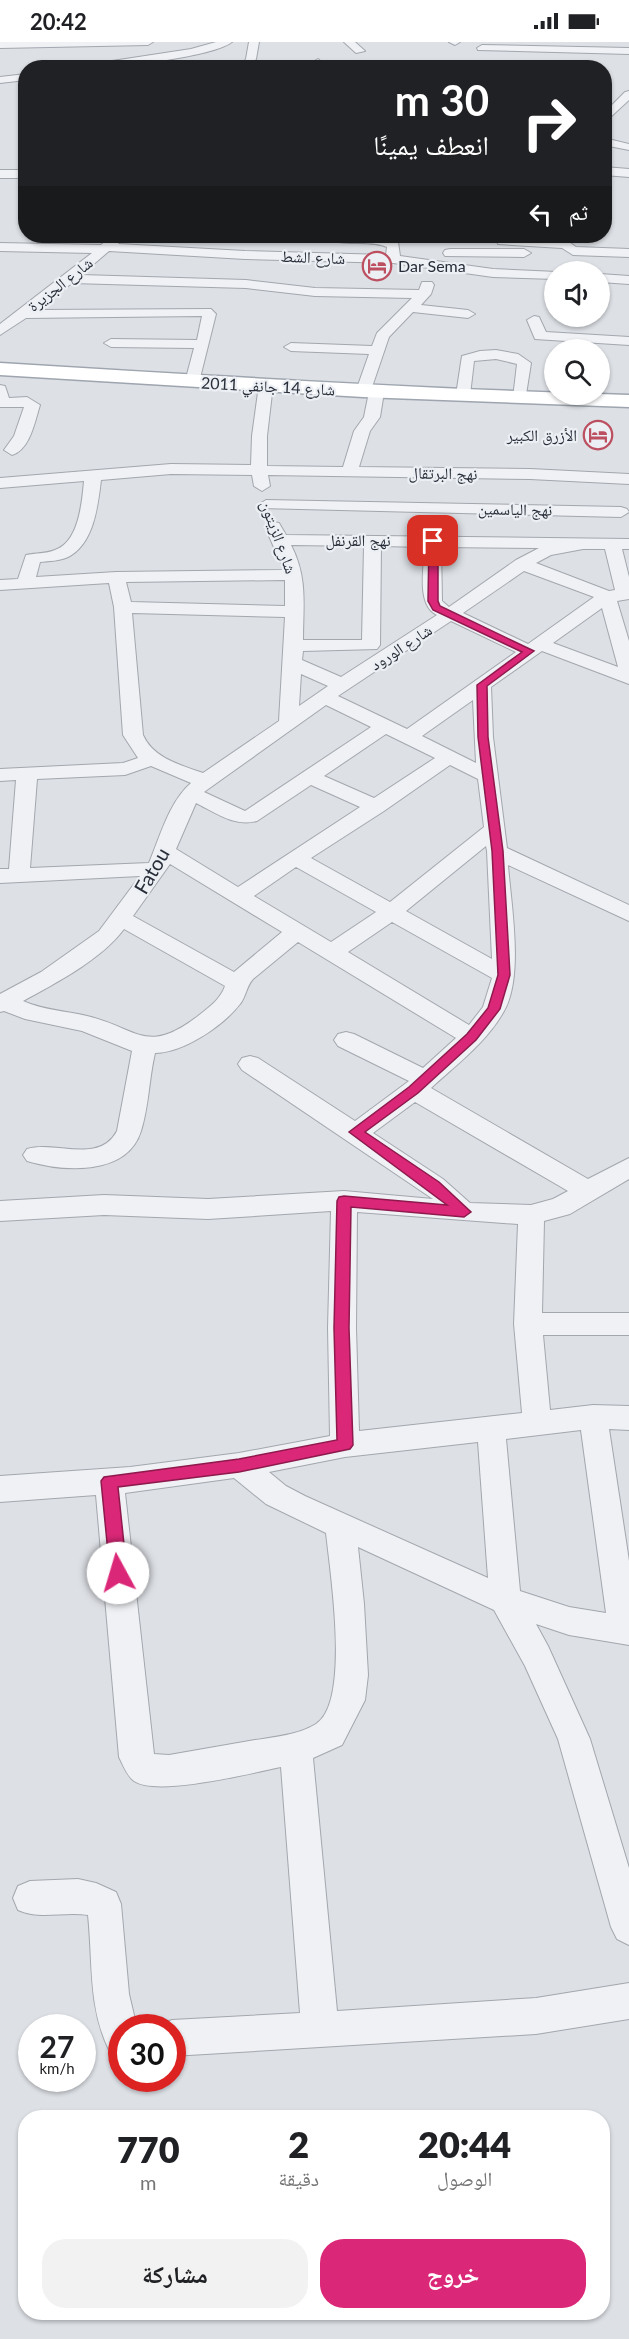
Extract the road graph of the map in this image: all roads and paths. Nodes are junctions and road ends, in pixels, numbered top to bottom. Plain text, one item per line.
1 (148, 42) edge
2 (182, 42) edge
3 (227, 42) edge
4 (258, 42) edge
5 (349, 42) edge
6 (599, 42) edge
7 (0, 45) edge
8 (482, 48) dead end
9 (568, 48) edge
10 (360, 51) dead end
11 (629, 51) edge
12 (195, 57) junction
13 (165, 60) edge
14 (251, 60) edge
15 (536, 60) dead end
16 (18, 78) edge
17 (0, 80) edge
18 (613, 92) dead end
19 (629, 94) edge
20 (612, 112) edge
21 (612, 143) edge
22 (629, 147) edge
23 (612, 172) edge
24 (629, 173) edge
25 (0, 174) edge
26 (18, 174) edge
27 (612, 240) edge
28 (629, 241) edge
29 (111, 243) edge
30 (390, 243) edge
31 (487, 243) edge
32 (556, 243) edge
33 (481, 245) junction
34 (0, 247) edge
35 (106, 248) junction
36 (172, 250) junction
37 (450, 253) dead end
38 (530, 253) dead end
39 (629, 253) edge
40 (393, 259) junction
41 (429, 264) junction
42 (493, 273) junction
43 (544, 275) edge
44 (69, 279) junction
45 (610, 279) edge
46 (629, 280) edge
47 (424, 294) junction
48 (165, 297) junction
49 (410, 308) junction
50 (22, 314) junction
51 (468, 314) dead end
52 (534, 320) dead end
53 (0, 331) edge
54 (629, 341) edge
55 (111, 343) dead end
56 (203, 344) junction
57 (291, 346) dead end
58 (376, 350) junction
59 (6, 370) edge
60 (192, 382) junction
61 (266, 386) junction
62 (0, 389) edge
63 (370, 391) junction
64 (463, 395) junction
65 (520, 398) junction
66 (629, 401) edge
67 (629, 415) edge
68 (12, 450) dead end
69 (258, 470) junction
70 (314, 471) junction
71 (349, 472) junction
72 (93, 476) junction
73 (629, 478) edge
74 (0, 483) edge
75 (266, 505) junction
76 (310, 505) junction
77 (575, 511) junction
78 (621, 512) dead end
79 (279, 540) junction
80 (373, 540) junction
81 (433, 541) junction
82 (581, 544) junction
83 (621, 544) edge
84 (522, 564) junction
85 (294, 575) junction
86 (116, 577) junction
87 (26, 582) junction
88 (0, 585) edge
89 (607, 596) junction
90 (123, 607) junction
91 (294, 612) junction
92 (449, 615) junction
93 (622, 626) edge
94 (534, 648) junction
95 (294, 654) junction
96 (629, 673) edge
97 (629, 678) edge
98 (342, 685) junction
99 (482, 685) junction
100 (325, 697) junction
101 (288, 724) junction
102 (385, 726) junction
103 (408, 737) junction
104 (448, 758) junction
105 (153, 759) junction
106 (27, 773) junction
107 (0, 775) edge
108 (488, 776) junction
109 (310, 777) junction
110 (198, 787) junction
111 (377, 807) junction
112 (494, 829) junction
113 (498, 851) junction
114 (297, 859) junction
115 (161, 860) junction
116 (9, 875) edge
117 (237, 897) junction
118 (390, 913) junction
119 (629, 914) edge
120 (122, 919) junction
121 (296, 932) junction
122 (331, 953) junction
123 (504, 975) junction
124 (237, 983) junction
125 (2, 1002) edge
126 (472, 1037) junction
127 (346, 1040) dead end
128 (146, 1045) junction
129 (250, 1064) dead end
130 (419, 1085) junction
131 (356, 1132) junction
132 (36, 1155) dead end
133 (629, 1167) edge
134 (589, 1192) junction
135 (344, 1201) junction
136 (0, 1211) edge
137 (464, 1212) junction
138 (531, 1215) junction
139 (528, 1324) junction
140 (629, 1324) edge
141 (593, 1417) junction
142 (629, 1418) edge
143 (537, 1425) junction
144 (491, 1430) junction
145 (345, 1445) junction
146 (239, 1465) junction
147 (109, 1481) junction
148 (0, 1489) edge
149 (340, 1526) junction
150 (505, 1600) junction
151 (627, 1631) edge
152 (296, 1749) junction
153 (30, 1898) dead end
154 (629, 1927) edge
155 (629, 2001) edge
156 (114, 2014) edge
157 (320, 2030) junction
158 (186, 2037) edge

1 - 7 street
2 - 12 street
3 - 12 street
4 - 14 street
5 - 10 street
6 - 9 street
8 - 9 street
9 - 11 street
9 - 15 street
12 - 13 street
16 - 17 street
18 - 19 street
19 - 20 street
21 - 22 street
23 - 24 street
25 - 26 street
27 - 28 street
29 - 35 street, شارع الجزيرة
30 - 40 street
31 - 33 street
32 - 39 street
33 - 37 street
33 - 38 street
33 - 42 street
34 - 35 street, شارع الشط
35 - 36 street, شارع الشط
35 - 44 street, شارع الجزيرة
36 - 40 street, شارع الشط
36 - 48 street
40 - 41 street, شارع الشط
41 - 42 street, شارع الشط
41 - 47 street
42 - 43 street, شارع الشط
44 - 48 street
44 - 50 street, شارع الجزيرة
45 - 46 street
47 - 48 street
47 - 49 street
48 - 50 street
48 - 56 street
49 - 51 street
49 - 58 street
50 - 53 street, شارع الجزيرة
52 - 54 street
55 - 56 street
56 - 60 street
57 - 58 street
58 - 63 street
59 - 60 main road, شارع 14 جانفي 2011
60 - 61 main road, شارع 14 جانفي 2011
61 - 63 main road, شارع 14 جانفي 2011
61 - 69 street, شارع الزيتون
62 - 68 street
63 - 64 main road, شارع 14 جانفي 2011
63 - 71 street
64 - 65 main road, شارع 14 جانفي 2011
64 - 65 street
65 - 66 main road, شارع 14 جانفي 2011
65 - 67 main road, شارع 14 جانفي 2011
69 - 70 street, نهج البرتقال
69 - 72 street, نهج البرتقال
69 - 75 street, شارع الزيتون
70 - 71 street, نهج البرتقال
70 - 76 street
71 - 73 street, نهج البرتقال
72 - 74 street, نهج البرتقال
72 - 87 street
75 - 76 street, نهج الياسمين
75 - 79 street, شارع الزيتون
76 - 77 street, نهج الياسمين
77 - 78 street, نهج الياسمين
77 - 82 street
79 - 80 street, نهج القرنفل
79 - 85 street, شارع الزيتون
80 - 81 street, نهج القرنفل
80 - 95 street
81 - 82 street, نهج القرنفل
81 - 92 street
82 - 83 street
82 - 84 street, شارع الورود
83 - 89 street
84 - 89 street
84 - 92 street, شارع الورود
85 - 86 street
85 - 91 street, شارع الزيتون
86 - 87 street
86 - 90 street
87 - 88 street
89 - 93 street
89 - 94 street
90 - 91 street
90 - 105 street
91 - 95 street, شارع الزيتون
92 - 94 street
92 - 98 street, شارع الورود
93 - 96 street
94 - 97 street
94 - 99 street
95 - 98 street
95 - 101 street, شارع الزيتون
98 - 100 street, شارع الورود
99 - 103 street
99 - 108 street
100 - 101 street, شارع الورود
100 - 102 street
101 - 110 street, Fatou
102 - 103 street
102 - 109 street
103 - 104 street
104 - 108 street
104 - 111 street
105 - 106 street
105 - 110 street
106 - 107 street
106 - 116 street
108 - 112 street
109 - 110 street
109 - 111 street
110 - 115 street, Fatou
111 - 114 street
112 - 113 street
112 - 118 street
113 - 119 street
113 - 123 street
114 - 117 street
114 - 118 street
115 - 116 street
115 - 117 street
115 - 120 street, Fatou
117 - 121 street
118 - 122 street
118 - 123 street
120 - 124 street
120 - 125 street, Fatou
121 - 122 street
121 - 124 street
122 - 126 street
123 - 126 street
124 - 128 street
125 - 128 street
126 - 130 street
127 - 130 street
128 - 132 street
129 - 131 street
130 - 131 street
130 - 134 street
131 - 137 street
133 - 134 street
134 - 138 street
135 - 136 street
135 - 137 street
135 - 145 street
137 - 138 street
138 - 139 street
139 - 140 street
139 - 143 street
141 - 142 street
141 - 143 street
141 - 151 street
143 - 144 street
144 - 145 street
144 - 150 street
145 - 146 street
146 - 147 street
146 - 149 street
147 - 148 street
147 - 152 street
149 - 150 street
149 - 152 street
150 - 151 street
150 - 154 street
152 - 157 street
153 - 156 street
155 - 157 street
157 - 158 street

